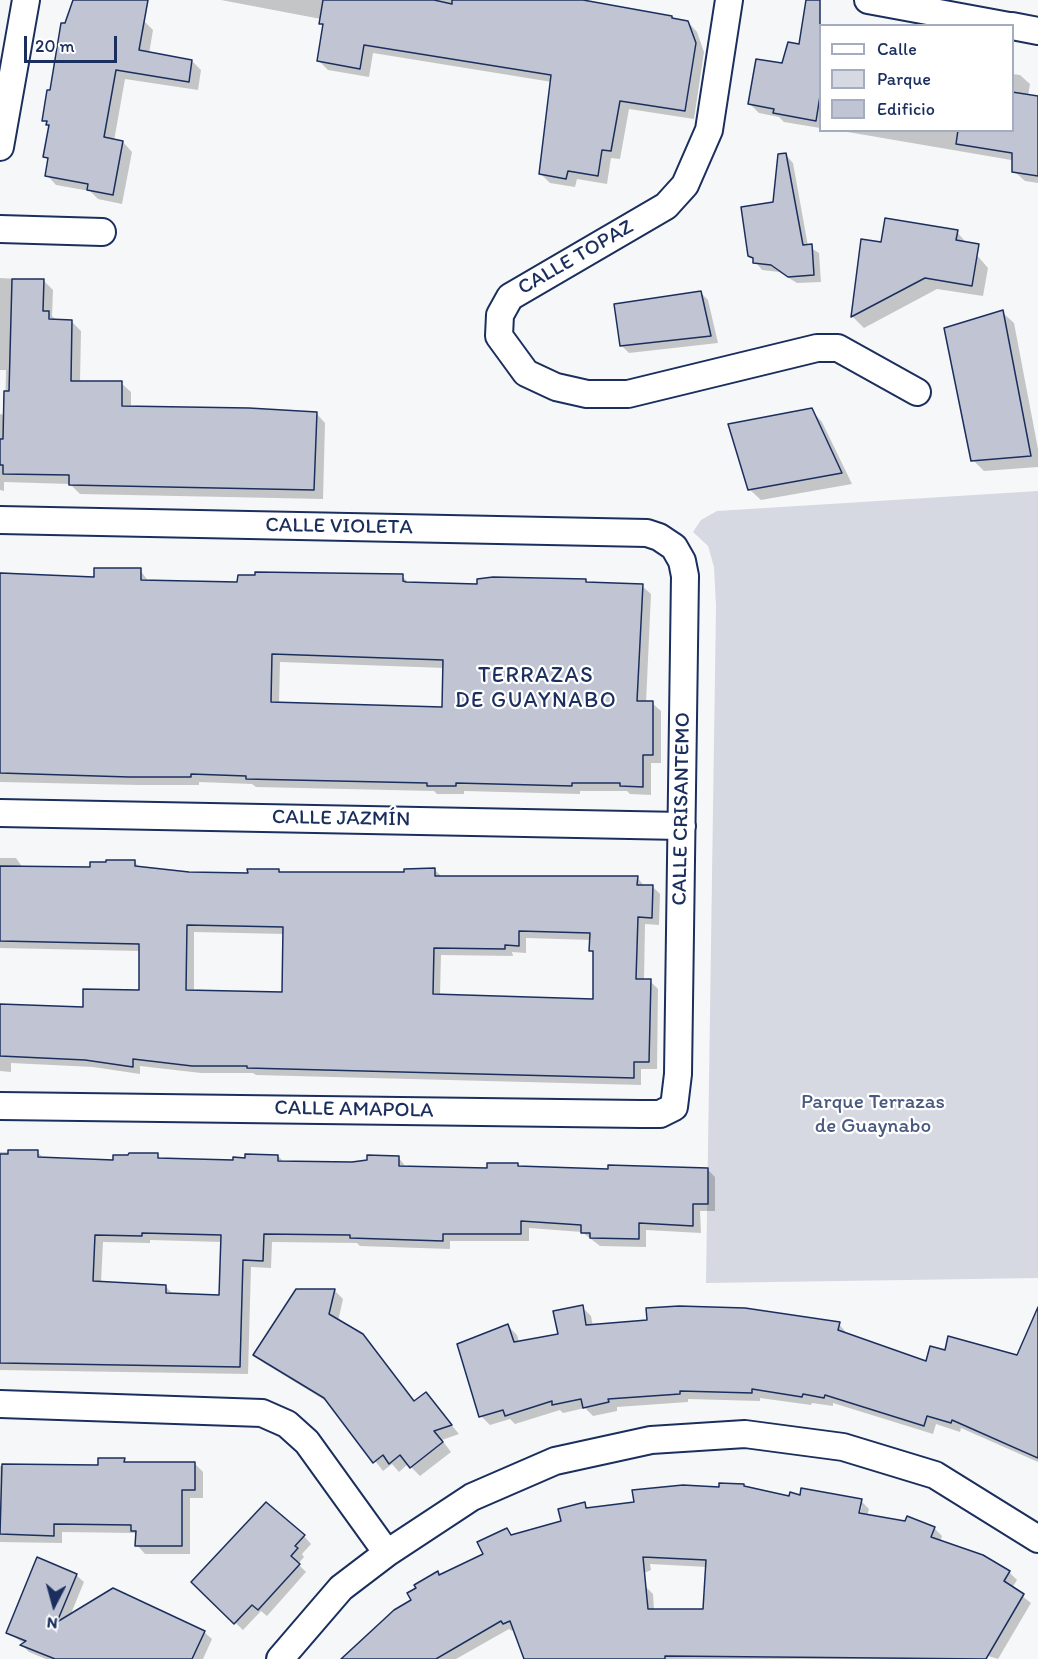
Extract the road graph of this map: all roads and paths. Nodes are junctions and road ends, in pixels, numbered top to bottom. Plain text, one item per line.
1 (26, 0) edge
2 (729, 0) edge
3 (868, 0) edge
4 (1000, 24) edge
5 (1014, 27) edge
6 (1038, 31) edge
7 (0, 147) edge
8 (0, 229) edge
9 (102, 232) dead end
10 (917, 392) dead end
11 (0, 520) edge
12 (674, 547) joint
13 (0, 813) edge
14 (682, 826) junction
15 (678, 1074) joint
16 (0, 1106) edge
17 (0, 1404) edge
18 (1038, 1539) edge
19 (387, 1553) junction
20 (280, 1659) edge

1 - 7 street
2 - 10 street, CALLE TOPAZ
3 - 4 street
5 - 6 street
8 - 9 street
11 - 12 street, CALLE VIOLETA
12 - 14 street, CALLE CRISANTEMO
13 - 14 street, CALLE JAZMÍN
14 - 15 street, CALLE CRISANTEMO
15 - 16 street, CALLE AMAPOLA
17 - 19 street
18 - 19 street
19 - 20 street

